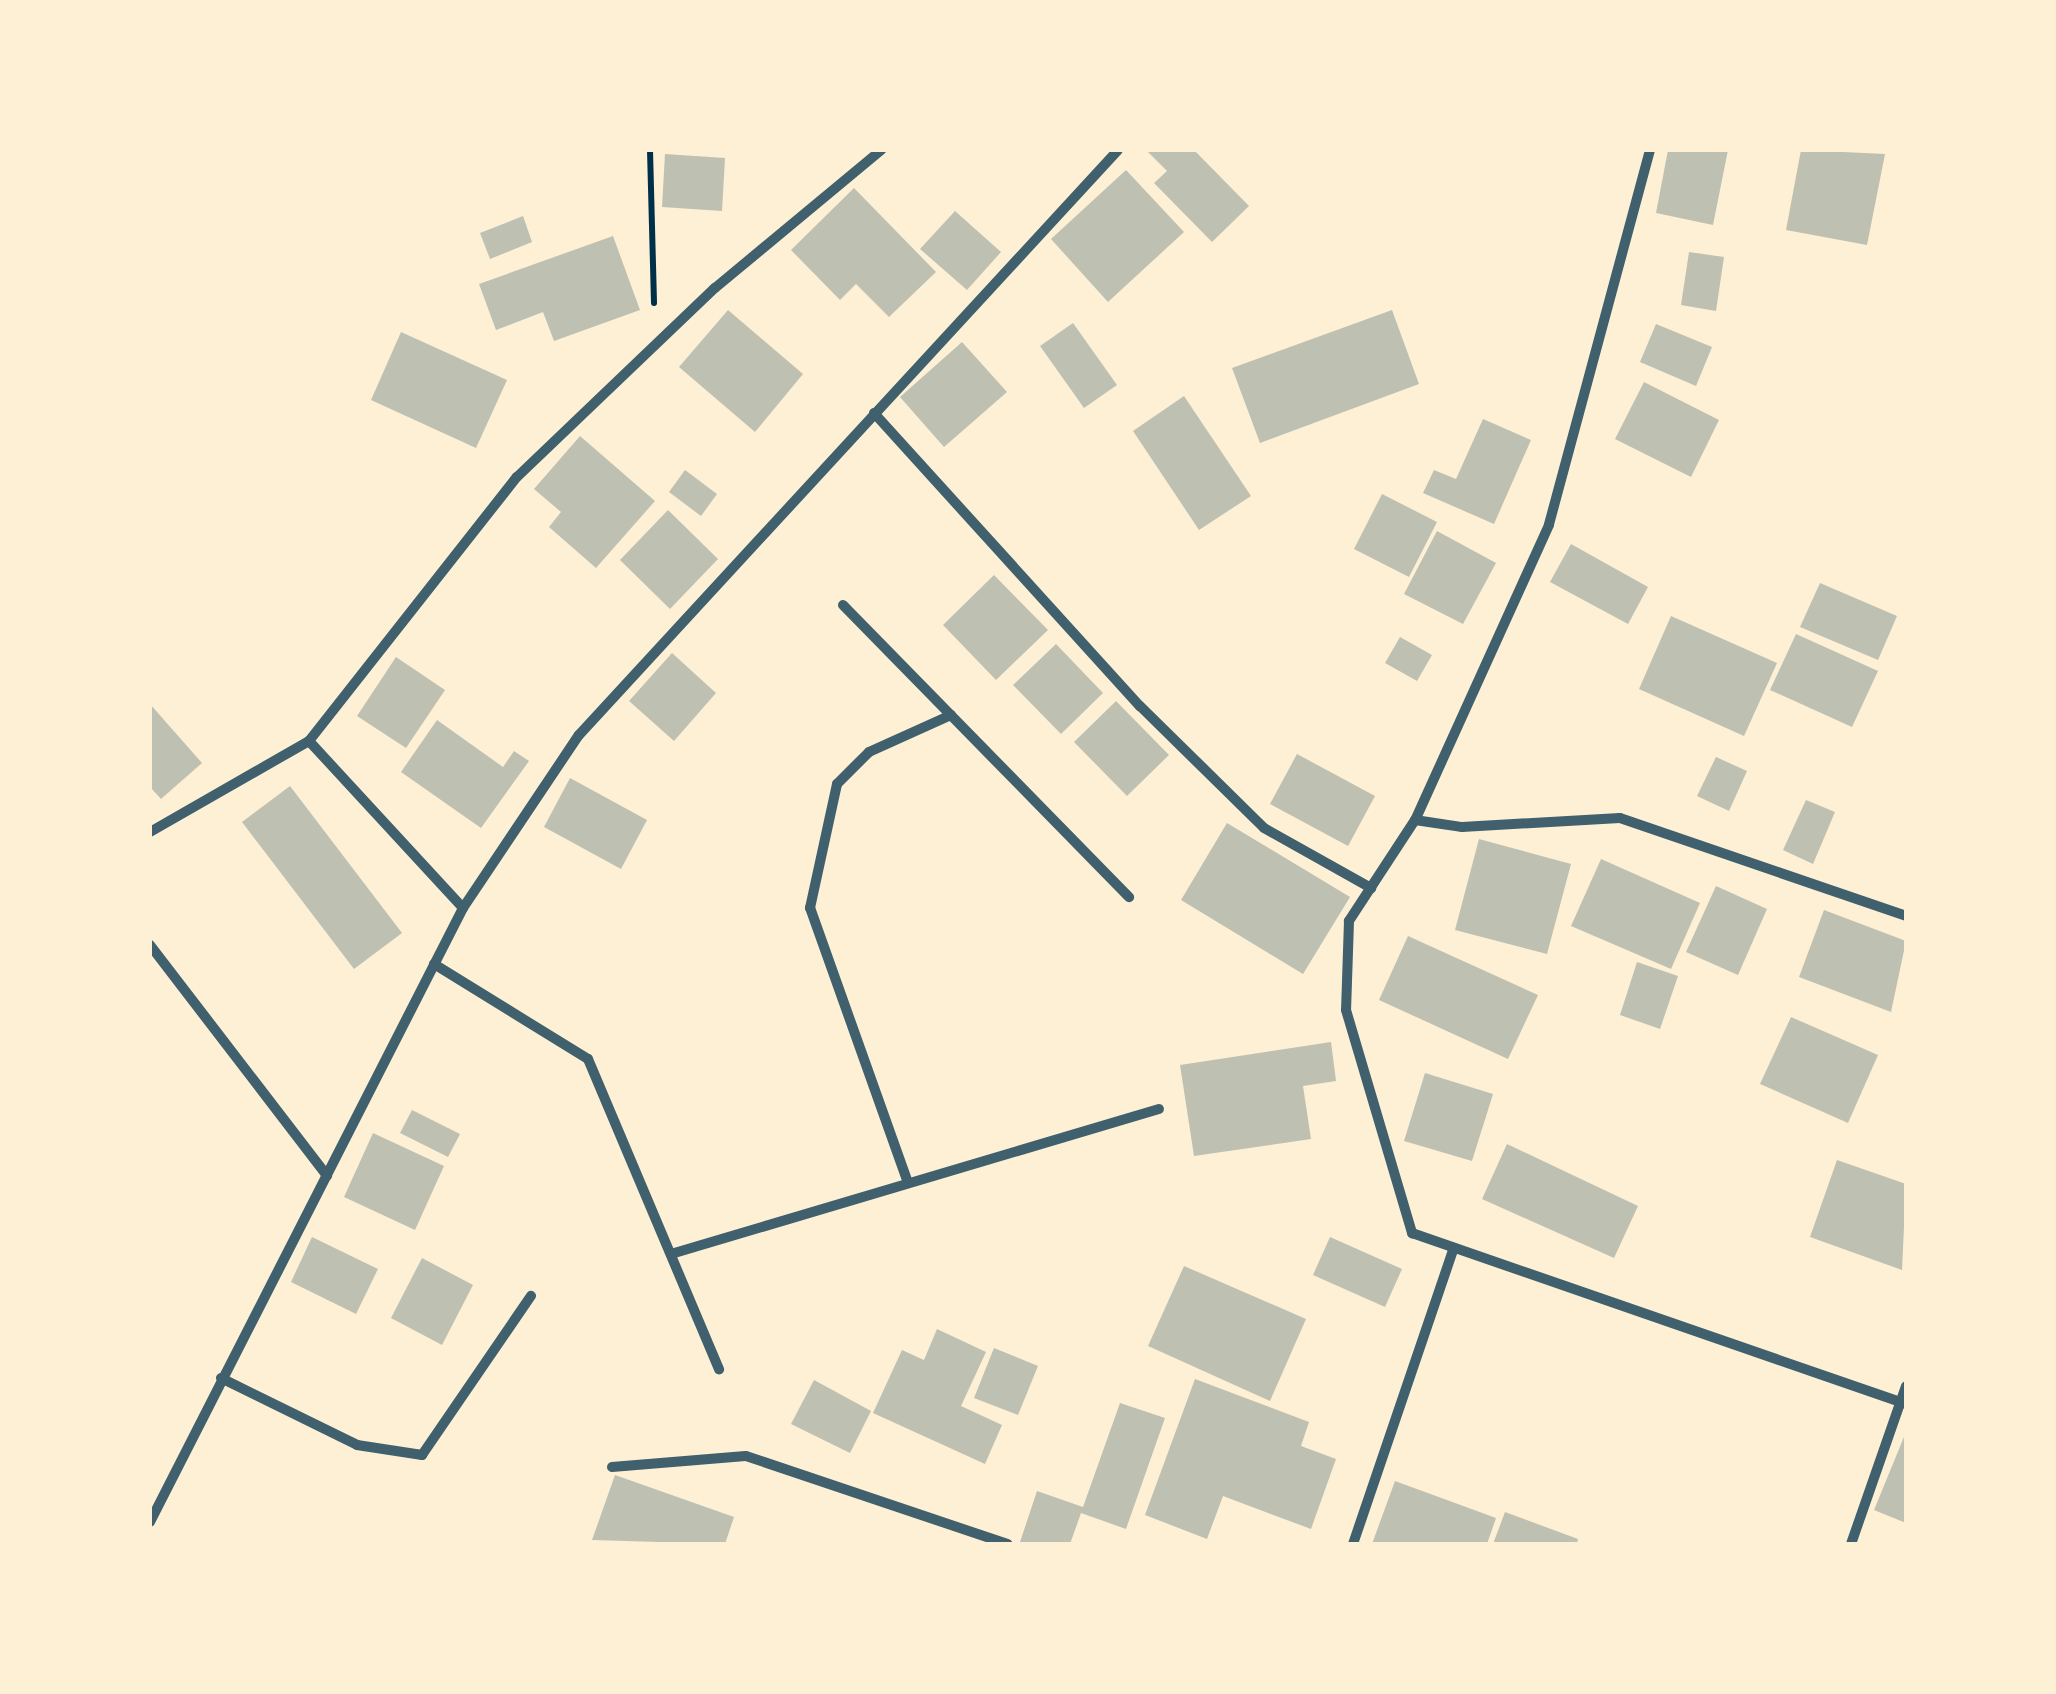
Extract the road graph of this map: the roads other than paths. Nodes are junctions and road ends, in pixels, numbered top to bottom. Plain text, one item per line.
1 (881, 150) edge
2 (1118, 150) edge
3 (1650, 150) edge
4 (874, 413) junction
5 (843, 605) dead end
6 (951, 716) junction
7 (308, 741) junction
8 (1415, 820) junction
9 (150, 832) edge
10 (1371, 888) junction
11 (1128, 897) dead end
12 (463, 908) junction
13 (1906, 916) edge
14 (150, 945) edge
15 (434, 964) junction
16 (1159, 1109) dead end
17 (327, 1176) junction
18 (907, 1180) junction
19 (1454, 1248) junction
20 (671, 1254) junction
21 (530, 1296) dead end
22 (719, 1369) dead end
23 (222, 1378) junction
24 (1906, 1386) edge
25 (1904, 1403) edge
26 (612, 1467) dead end
27 (150, 1522) edge
28 (1008, 1544) edge
29 (1353, 1544) edge
30 (1851, 1544) edge

1 - 7 street
2 - 4 street
3 - 8 street
4 - 10 street
4 - 12 street
5 - 6 street
6 - 11 street
6 - 18 street
7 - 9 street
7 - 12 street
8 - 10 street
8 - 13 street
10 - 19 street
12 - 15 street
14 - 17 street
15 - 17 street
15 - 20 street
16 - 18 street
17 - 23 street
18 - 20 street
19 - 25 street
19 - 29 street
20 - 22 street
21 - 23 street
23 - 27 street
24 - 25 street
25 - 30 street
26 - 28 street

